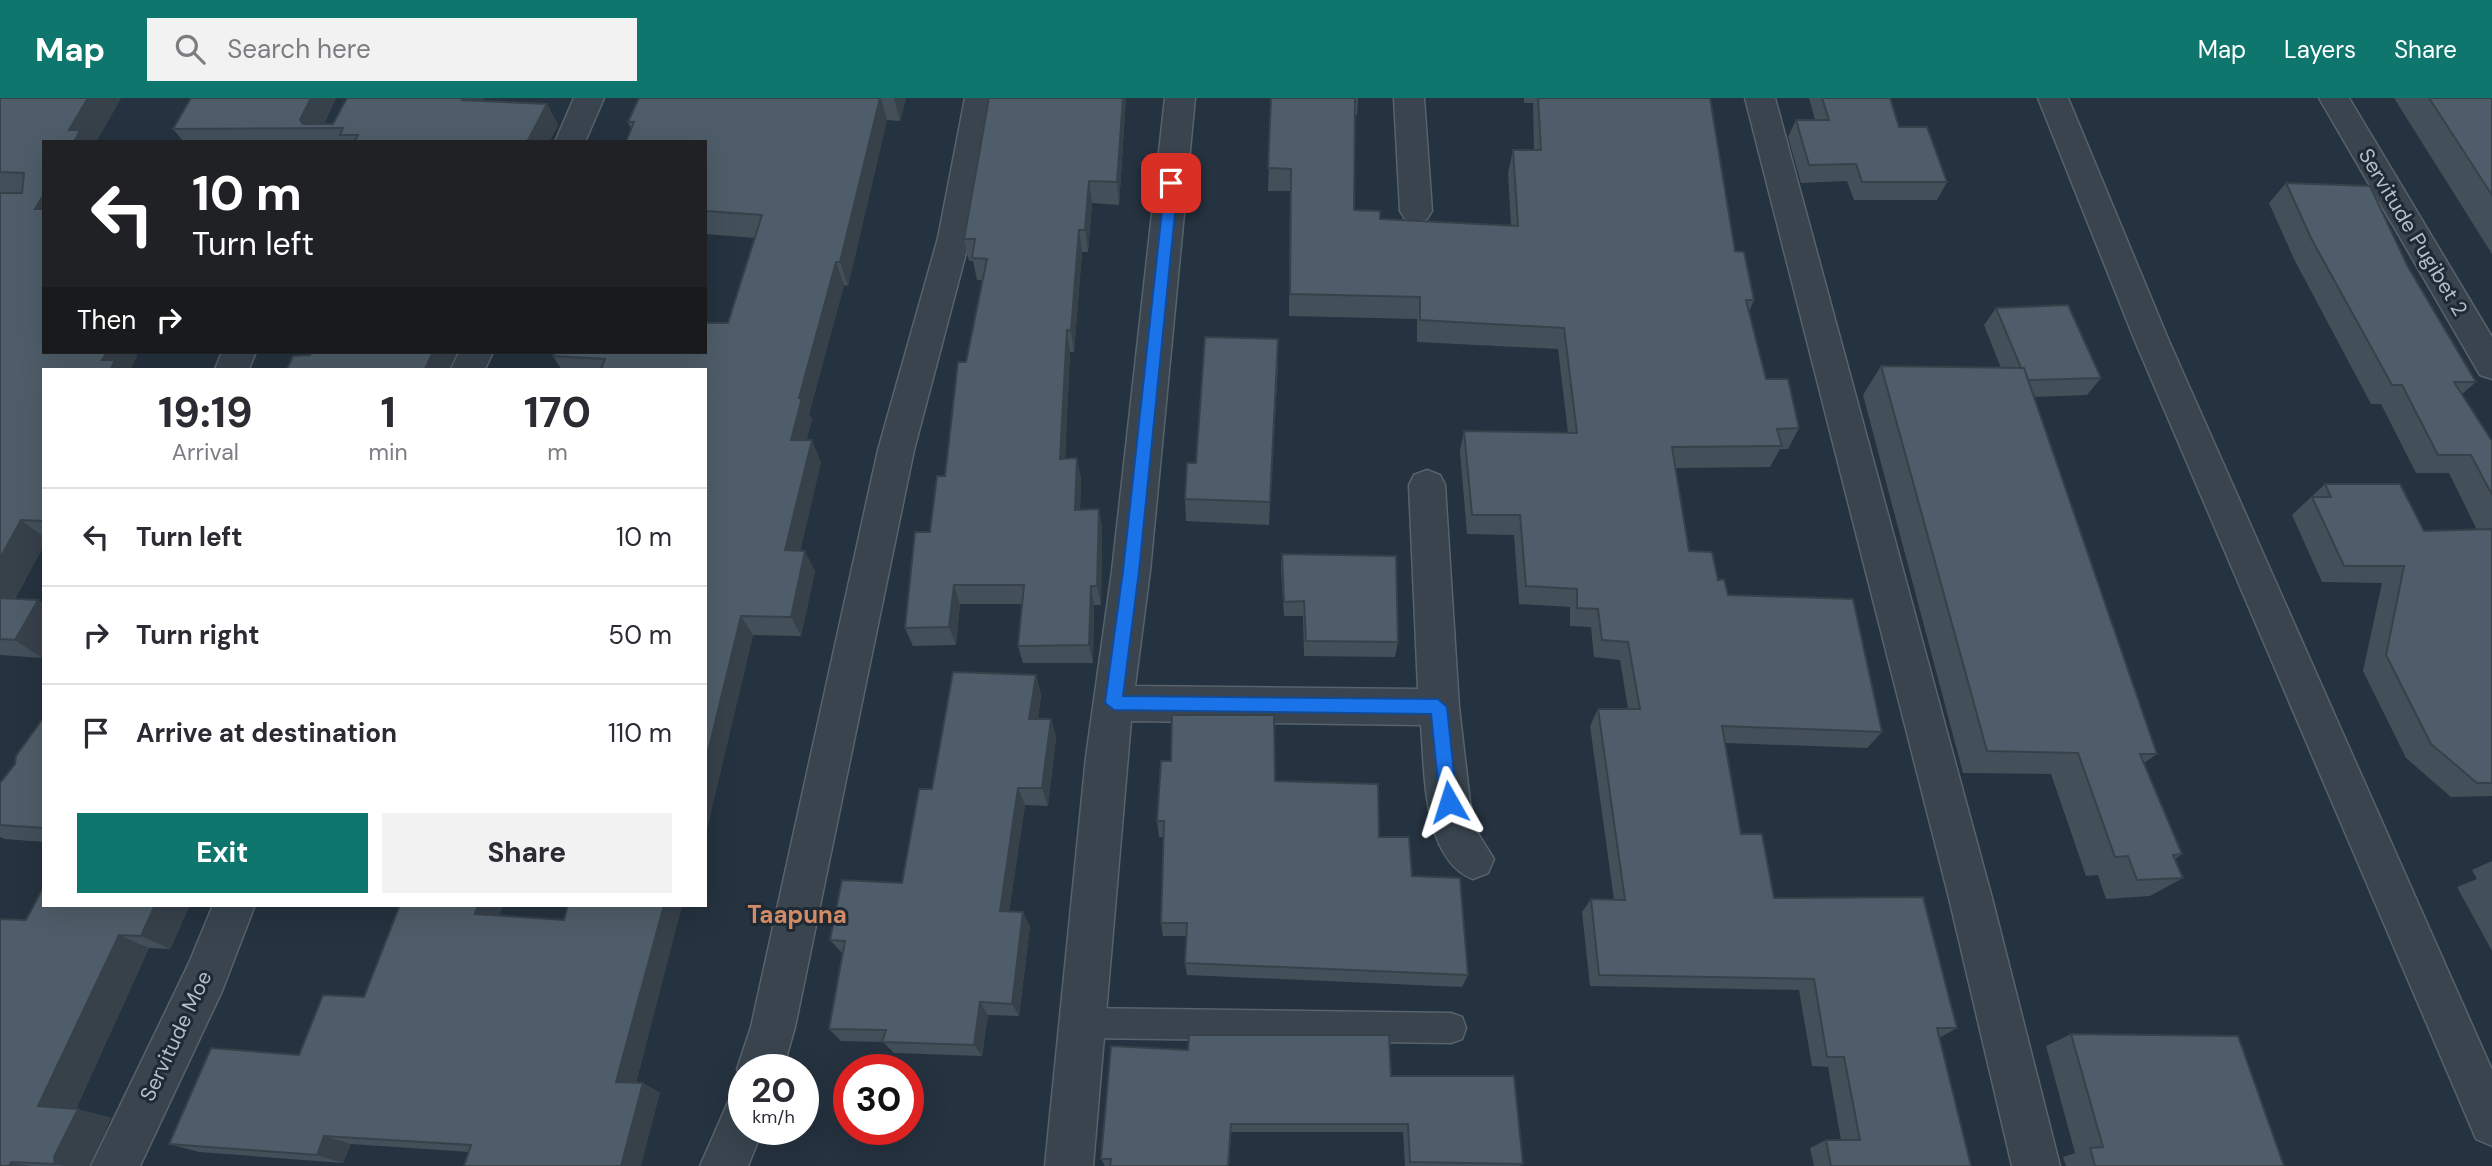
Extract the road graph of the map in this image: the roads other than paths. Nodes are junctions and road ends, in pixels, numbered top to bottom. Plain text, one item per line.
1 (589, 98) edge
2 (980, 98) edge
3 (1180, 98) edge
4 (1409, 98) edge
5 (1760, 98) edge
6 (2053, 98) edge
7 (2334, 98) edge
8 (571, 140) edge
9 (1416, 212) dead end
10 (2492, 366) edge
11 (1427, 485) dead end
12 (1114, 703) junction
13 (1438, 707) junction
14 (1473, 859) dead end
15 (233, 907) edge
16 (1084, 1023) junction
17 (1451, 1028) dead end
18 (765, 1054) edge
19 (2492, 1123) edge
20 (733, 1145) edge
21 (114, 1166) edge
22 (724, 1166) edge
23 (1069, 1166) edge
24 (2036, 1166) edge

1 - 8 street
2 - 18 street
3 - 12 street
4 - 9 street
5 - 24 street
6 - 19 street
7 - 10 street, Servitude Pugibet 2
11 - 13 street
12 - 13 street
12 - 16 street
13 - 14 street
15 - 21 street, Servitude Moe
16 - 17 lane
16 - 23 street
20 - 22 street

